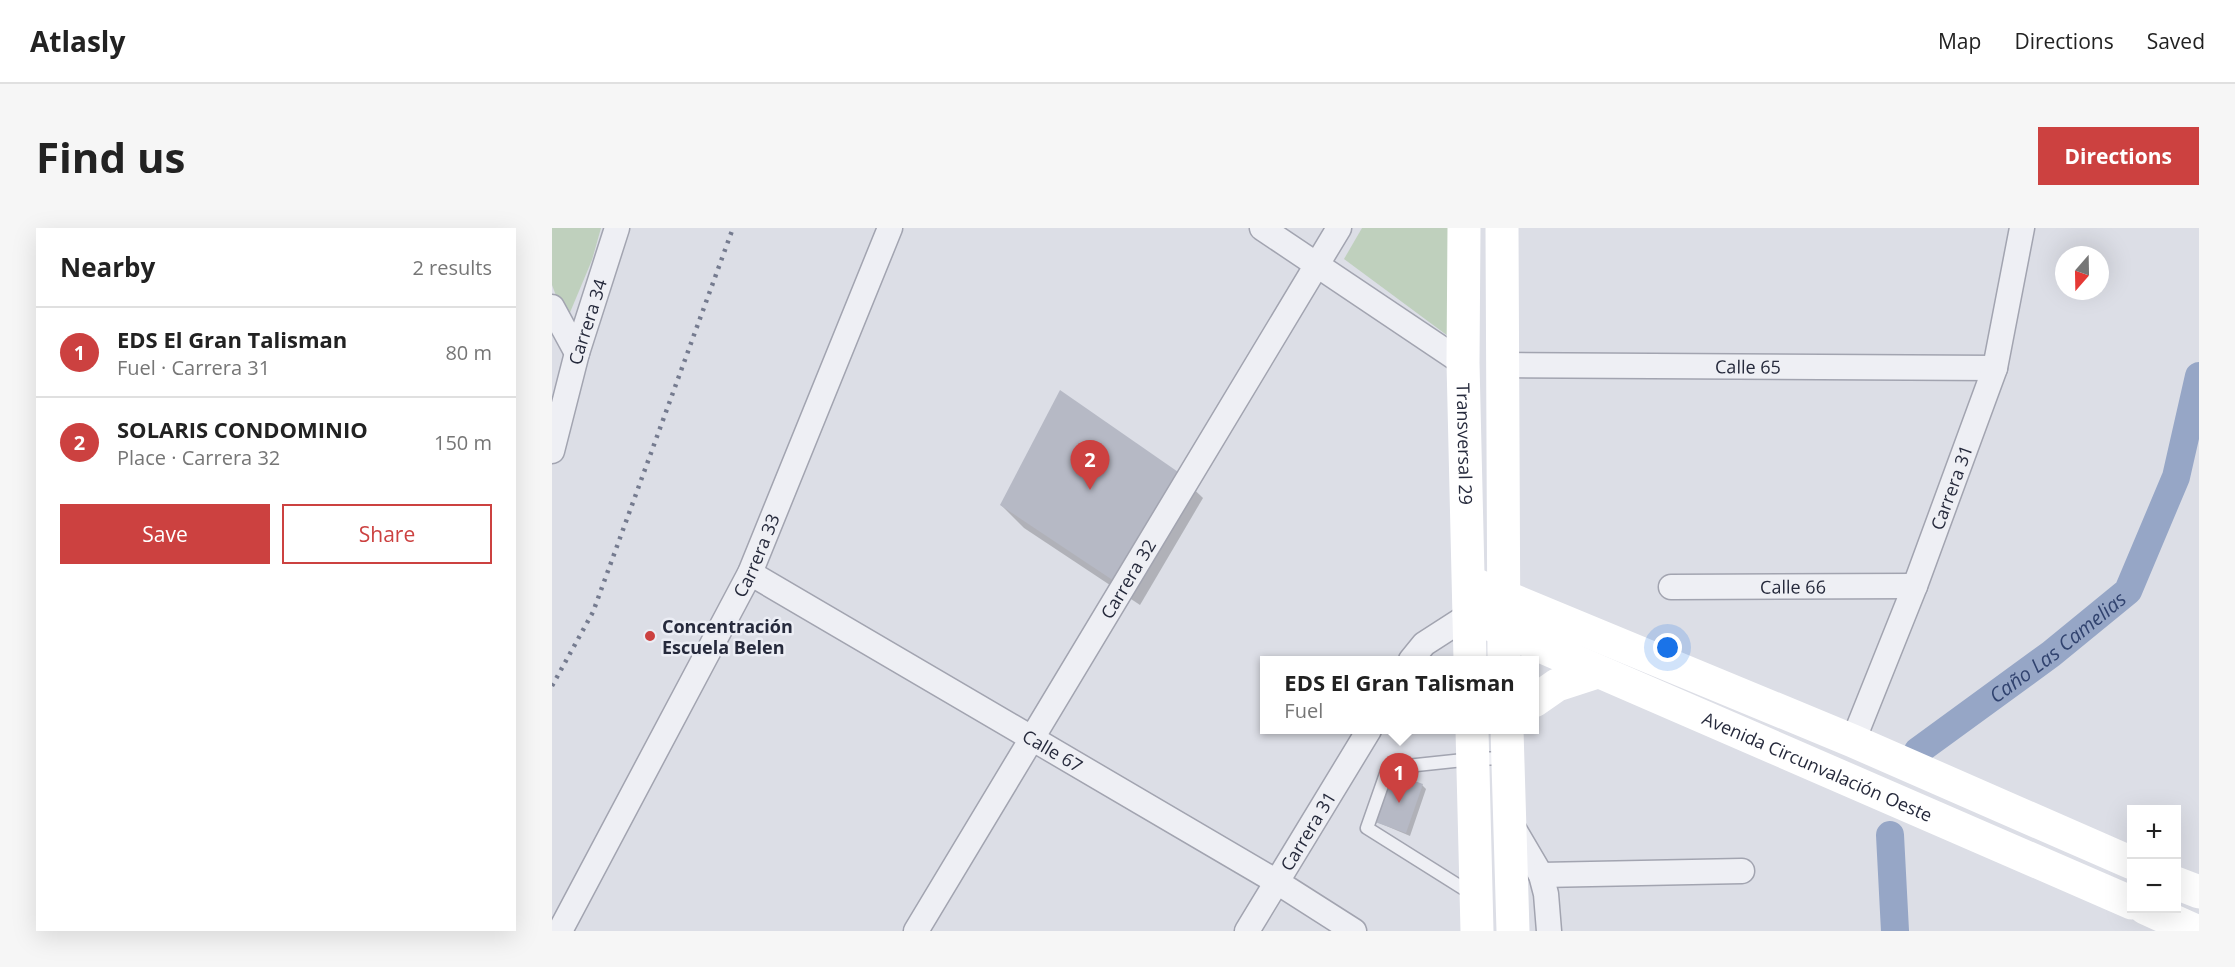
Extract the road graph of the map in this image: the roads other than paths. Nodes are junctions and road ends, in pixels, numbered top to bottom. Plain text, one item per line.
1 (617, 228) edge
2 (890, 228) edge
3 (1262, 228) edge
4 (1339, 228) edge
5 (1464, 228) edge
6 (1502, 228) edge
7 (2022, 228) edge
8 (1317, 263) junction
9 (552, 307) edge
10 (577, 353) junction
11 (1463, 363) junction
12 (1502, 365) junction
13 (1995, 368) junction
14 (552, 451) edge
15 (750, 573) junction
16 (1469, 582) junction
17 (1915, 586) junction
18 (1671, 587) dead end
19 (1503, 595) junction
20 (1469, 615) junction
21 (1504, 645) edge
22 (1415, 656) edge
23 (1470, 656) edge
24 (1597, 672) junction
25 (1539, 698) edge
26 (1366, 734) edge
27 (1031, 737) junction
28 (1508, 737) edge
29 (1853, 741) junction
30 (1473, 744) edge
31 (1511, 824) junction
32 (2127, 861) edge
33 (1742, 872) dead end
34 (1541, 875) junction
35 (1277, 882) junction
36 (2181, 885) edge
37 (2199, 892) edge
38 (1478, 898) junction
39 (2127, 901) edge
40 (2154, 913) edge
41 (560, 931) edge
42 (916, 931) edge
43 (1247, 931) edge
44 (1354, 931) edge
45 (1477, 931) edge
46 (1513, 931) edge
47 (1549, 931) edge
48 (2196, 931) edge

1 - 10 street, Carrera 34
2 - 15 street, Carrera 33
3 - 8 street
4 - 8 street, Carrera 32
5 - 11 main road, Transversal 29
6 - 12 main road, Transversal 29
7 - 13 street, Carrera 31
8 - 11 street
8 - 27 street, Carrera 32
9 - 10 street
10 - 14 street, Carrera 34
11 - 16 main road, Transversal 29
12 - 13 street, Calle 65
12 - 19 main road, Transversal 29
13 - 17 street, Carrera 31
15 - 27 street, Calle 67
15 - 41 street, Carrera 33
16 - 19 main road, Avenida Circunvalación Oeste
16 - 20 main road, Transversal 29
17 - 18 street, Calle 66
17 - 29 street, Carrera 31
19 - 21 main road, Transversal 29
19 - 29 main road, Avenida Circunvalación Oeste
20 - 21 main road, Avenida Circunvalación Oeste
20 - 22 street
20 - 23 main road, Transversal 29
21 - 24 main road, Avenida Circunvalación Oeste
24 - 25 main road
24 - 39 main road, Avenida Circunvalación Oeste
26 - 35 street, Carrera 31
27 - 35 street, Calle 67
27 - 42 street, Carrera 32
28 - 30 lane
28 - 31 main road
29 - 32 main road, Avenida Circunvalación Oeste
30 - 38 main road
30 - 38 lane
31 - 34 street
31 - 46 main road
33 - 34 street
34 - 47 street
35 - 43 street, Carrera 31
35 - 44 street, Calle 67
36 - 37 main road
38 - 45 main road
40 - 48 main road

